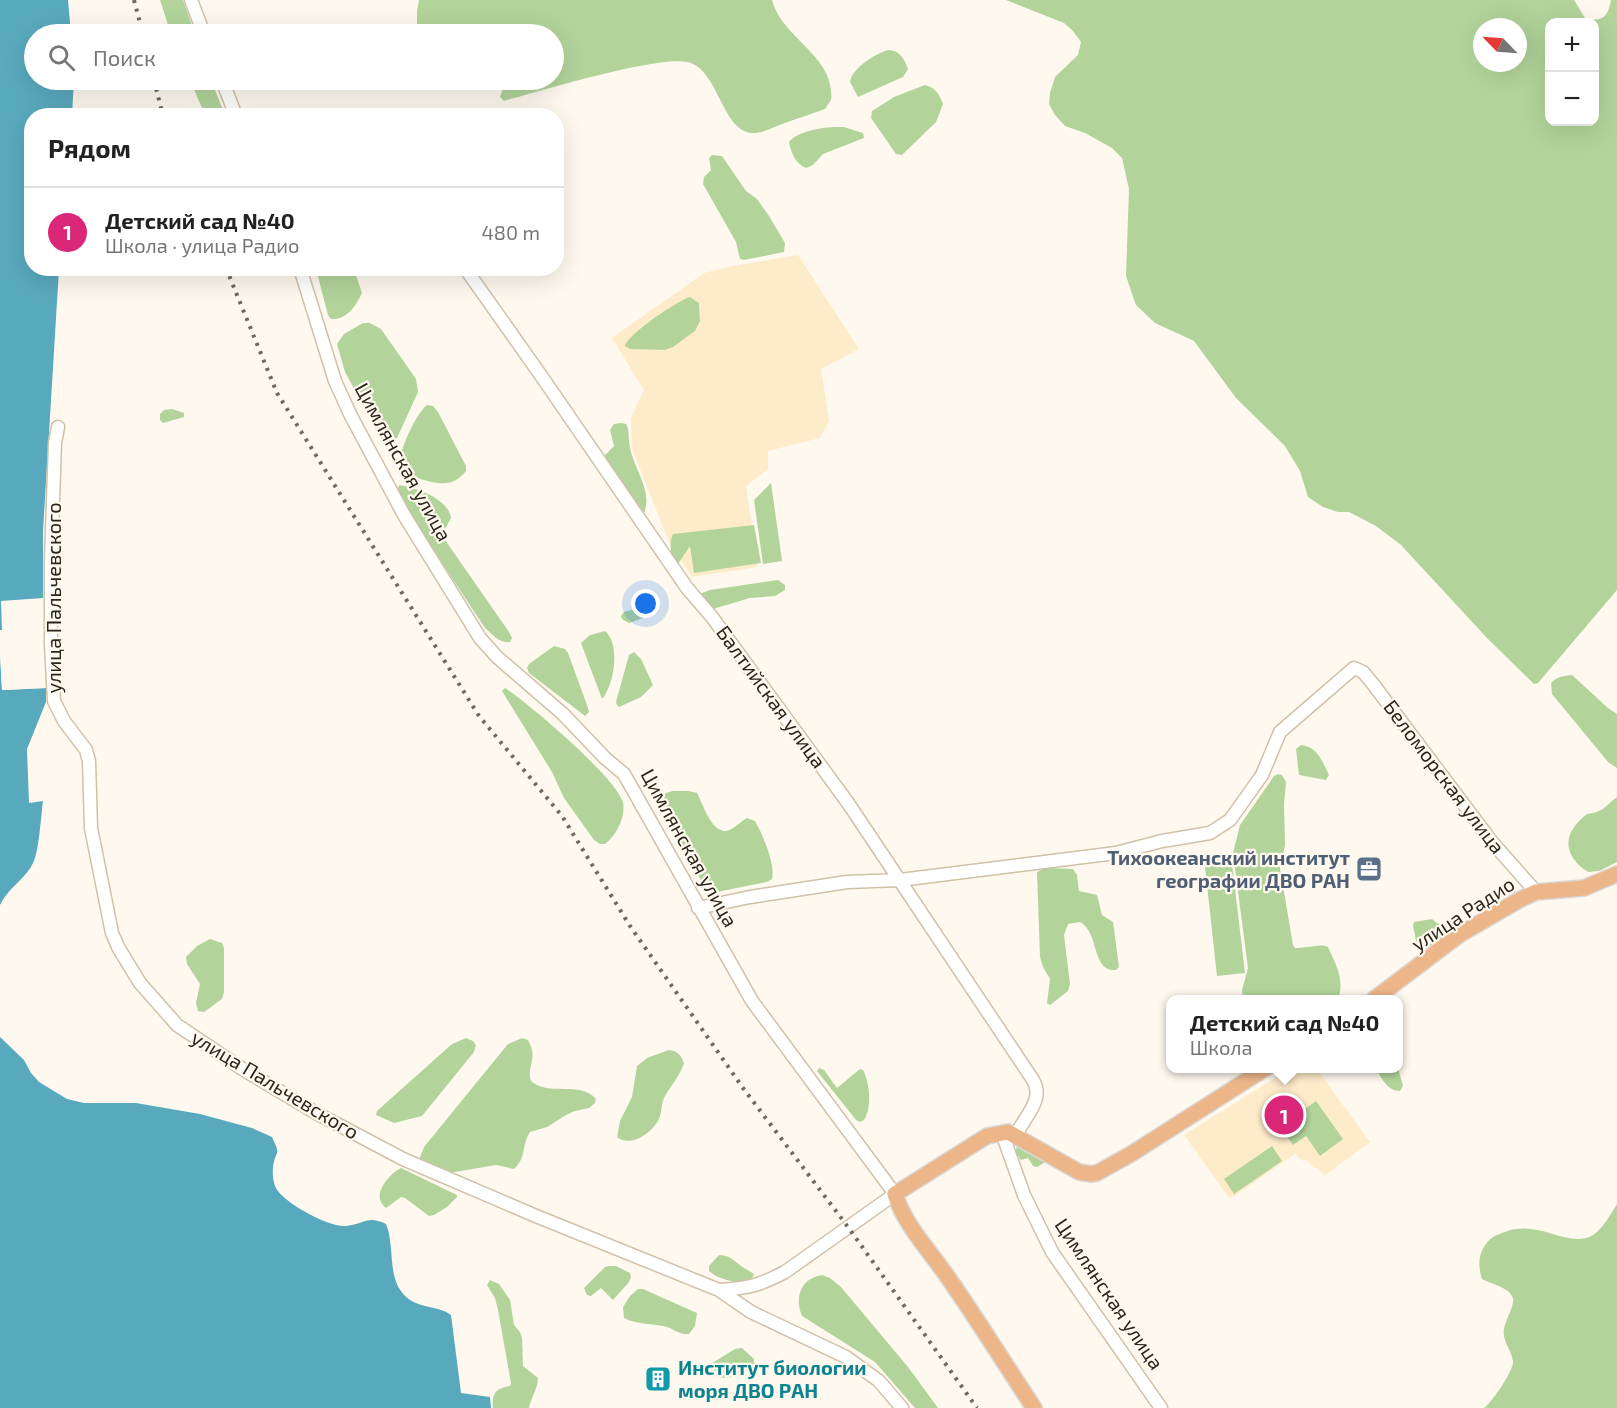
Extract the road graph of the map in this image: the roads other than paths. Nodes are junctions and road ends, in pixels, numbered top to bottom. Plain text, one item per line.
1 (191, 0) edge
2 (200, 24) edge
3 (226, 90) edge
4 (233, 108) edge
5 (302, 276) edge
6 (471, 276) edge
7 (58, 427) dead end
8 (1617, 874) edge
9 (900, 880) junction
10 (1536, 892) junction
11 (698, 908) junction
12 (1378, 995) edge
13 (1258, 1073) edge
14 (1009, 1134) junction
15 (895, 1194) junction
16 (718, 1290) junction
17 (902, 1408) edge
18 (1034, 1408) edge
19 (1161, 1408) edge

1 - 2 street
3 - 4 street
5 - 11 street, Цимлянская улица
6 - 9 street, Балтийская улица
7 - 16 street, улица Пальчевского
8 - 10 main road, улица Радио
9 - 10 street, Беломорская улица
9 - 11 street
9 - 14 street, Балтийская улица
10 - 12 main road, улица Радио
11 - 15 street, Цимлянская улица
13 - 14 main road
14 - 15 main road
14 - 19 street, Цимлянская улица
15 - 16 street
15 - 18 main road
16 - 17 street, улица Пальчевского

